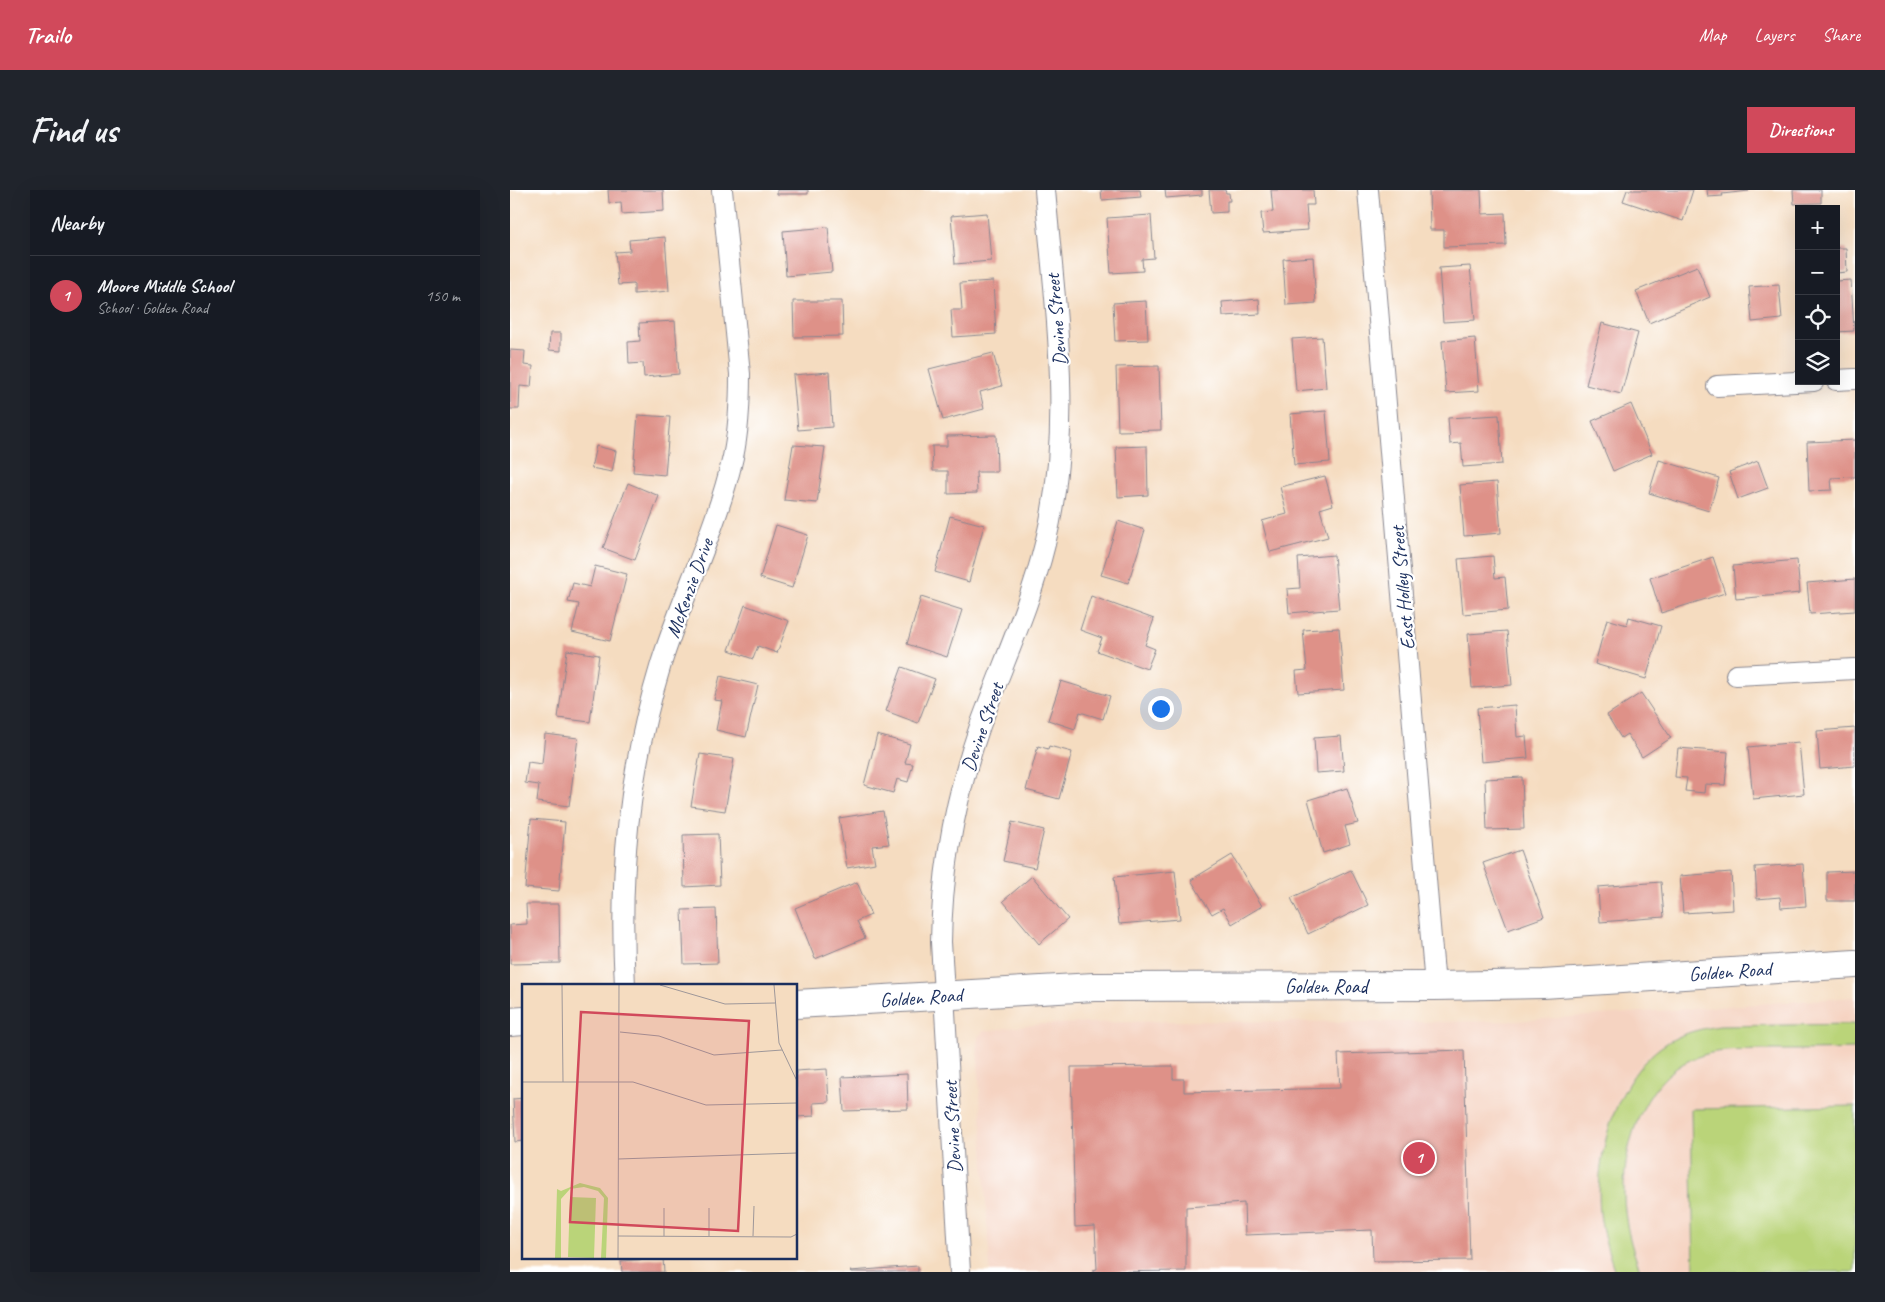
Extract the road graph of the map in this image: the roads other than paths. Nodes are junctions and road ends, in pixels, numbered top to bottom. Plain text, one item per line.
1 (722, 190) edge
2 (1045, 190) edge
3 (1368, 190) edge
4 (1855, 379) edge
5 (1840, 380) edge
6 (1795, 382) edge
7 (1717, 386) dead end
8 (1855, 669) edge
9 (1736, 675) dead end
10 (1855, 964) edge
11 (624, 984) edge
12 (1435, 986) junction
13 (944, 996) junction
14 (798, 1004) edge
15 (960, 1272) edge

1 - 11 street, McKenzie Drive
2 - 13 street, Devine Street
3 - 12 street, East Holley Street
4 - 5 street
6 - 7 street
8 - 9 street
10 - 12 street, Golden Road
12 - 13 street, Golden Road
13 - 14 street, Golden Road
13 - 15 street, Devine Street

